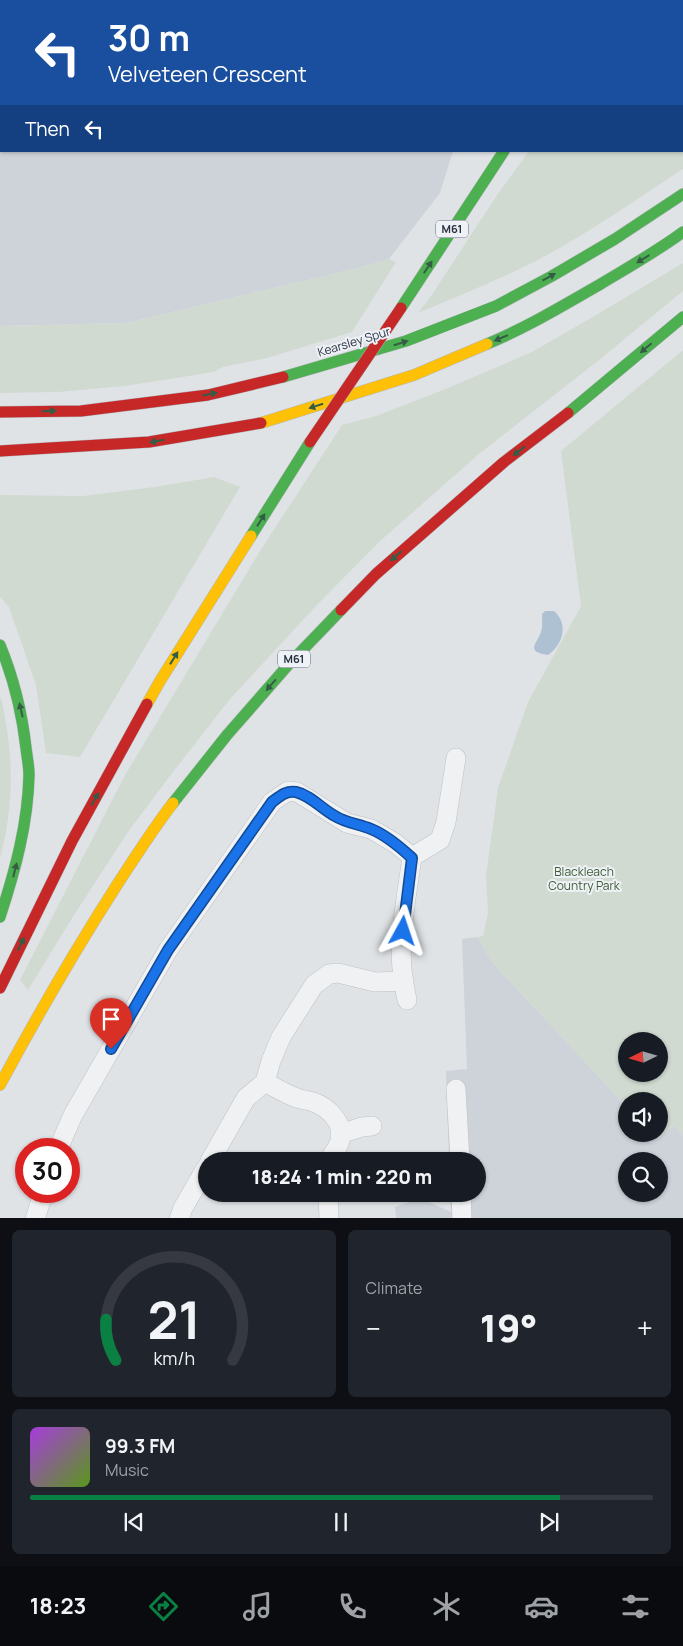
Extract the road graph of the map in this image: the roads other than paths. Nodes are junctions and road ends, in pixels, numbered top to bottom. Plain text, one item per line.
1 (503, 152) edge
2 (683, 194) edge
3 (683, 232) edge
4 (683, 317) edge
5 (0, 412) edge
6 (0, 451) edge
7 (0, 645) edge
8 (456, 758) dead end
9 (412, 858) junction
10 (0, 917) edge
11 (404, 981) junction
12 (0, 988) edge
13 (407, 1000) dead end
14 (265, 1082) junction
15 (0, 1085) edge
16 (456, 1089) dead end
17 (372, 1126) dead end
18 (340, 1134) junction
19 (63, 1138) edge
20 (215, 1152) edge
21 (334, 1152) edge
22 (460, 1152) edge
23 (198, 1183) edge
24 (328, 1202) edge
25 (461, 1202) edge
26 (40, 1203) edge
27 (35, 1218) edge
28 (179, 1218) edge
29 (329, 1218) edge
30 (462, 1218) edge

12 -> 1 highway, M61, bridge
5 -> 2 highway, Kearsley Spur
3 -> 6 highway
4 -> 15 highway, M61
10 -> 7 highway
8 - 9 street
9 - 11 street
9 - 19 street
11 - 13 street
11 - 14 street
14 - 18 street
14 - 20 street
16 - 22 street
17 - 18 street
18 - 21 street
23 - 28 street
24 - 29 street
25 - 30 street
26 - 27 street

